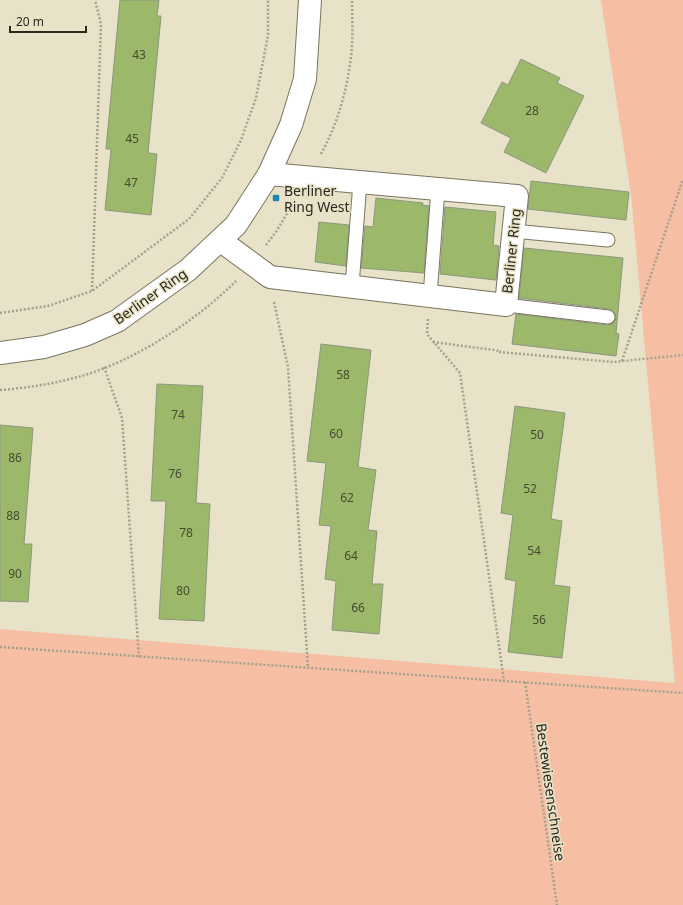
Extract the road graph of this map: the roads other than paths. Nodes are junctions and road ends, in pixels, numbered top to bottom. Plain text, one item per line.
1 (310, 0) edge
2 (269, 174) junction
3 (360, 182) junction
4 (438, 189) junction
5 (513, 231) junction
6 (608, 240) dead end
7 (221, 241) junction
8 (352, 286) junction
9 (430, 296) junction
10 (506, 305) junction
11 (608, 317) dead end
12 (0, 353) edge

1 - 2 street, Berliner Ring
2 - 3 street, Berliner Ring
2 - 7 street, Berliner Ring
3 - 4 street, Berliner Ring
3 - 8 lane
4 - 5 street, Berliner Ring
4 - 9 lane
5 - 6 lane
5 - 10 street, Berliner Ring
7 - 8 street, Berliner Ring
7 - 12 street, Berliner Ring
8 - 9 street, Berliner Ring
9 - 10 street, Berliner Ring
10 - 11 lane

